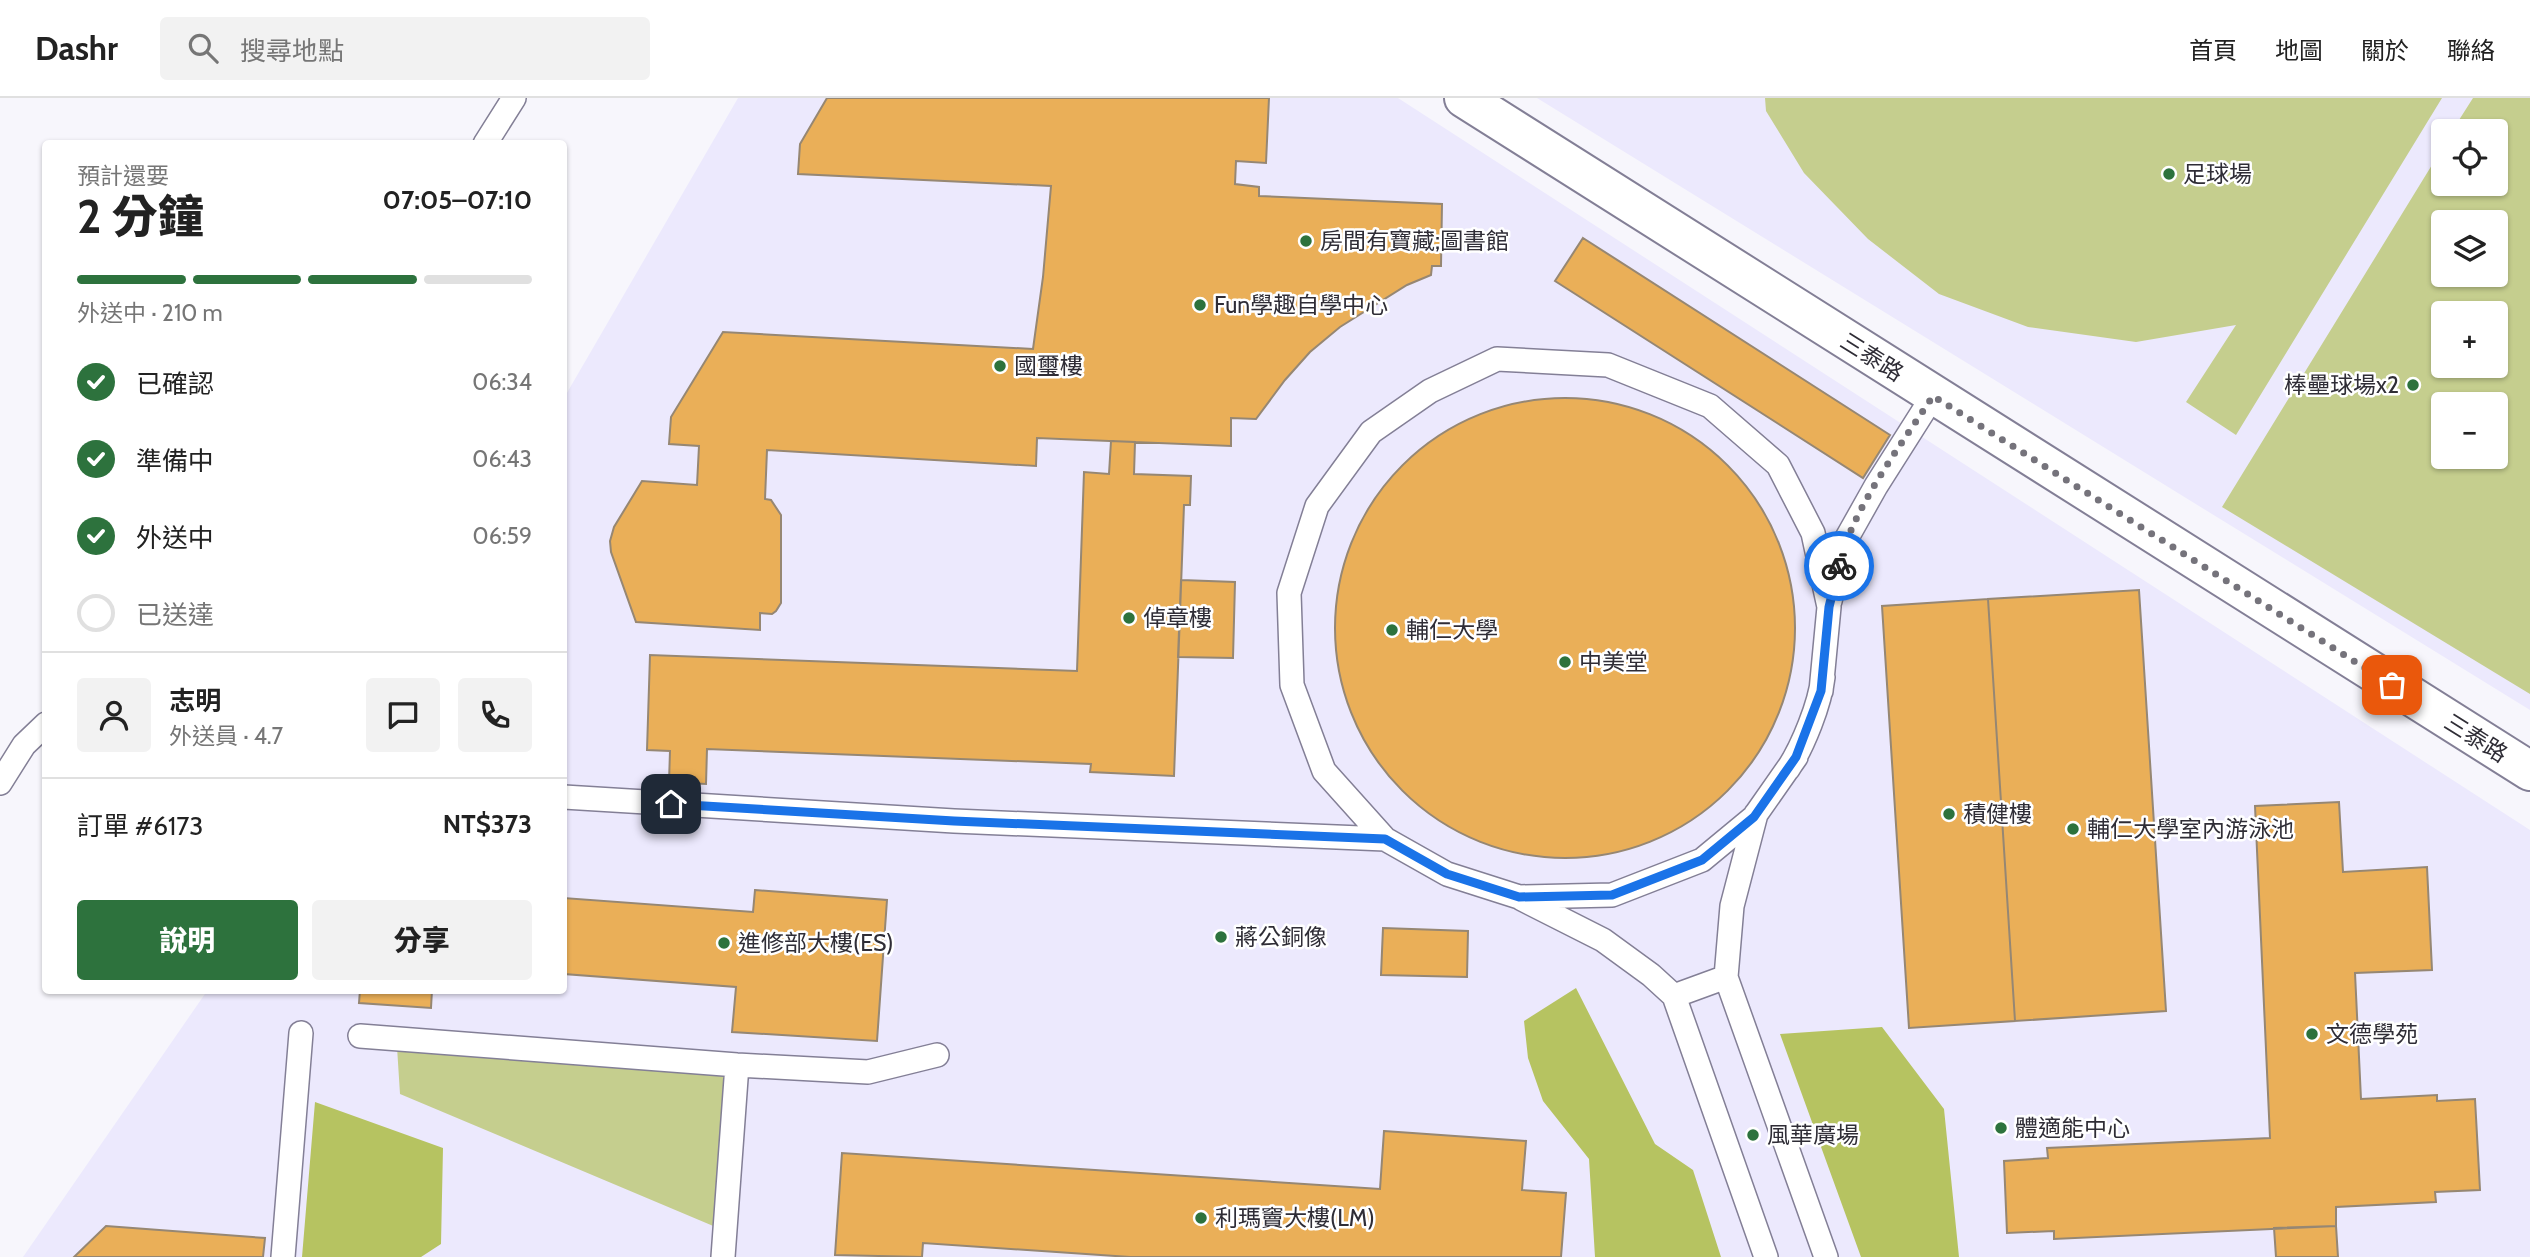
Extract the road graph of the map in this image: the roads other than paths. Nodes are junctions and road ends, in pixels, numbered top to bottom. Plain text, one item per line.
1 (514, 98) edge
2 (1472, 100) edge
3 (488, 140) edge
4 (1933, 396) junction
5 (1829, 607) junction
6 (42, 728) edge
7 (2530, 771) edge
8 (0, 783) edge
9 (567, 797) edge
10 (1754, 817) junction
11 (1385, 839) junction
12 (1519, 897) junction
13 (1726, 978) junction
14 (1674, 996) junction
15 (301, 1033) dead end
16 (360, 1036) dead end
17 (937, 1055) dead end
18 (737, 1065) junction
19 (283, 1257) edge
20 (723, 1257) edge
21 (1766, 1257) edge
22 (1826, 1257) edge

1 - 3 lane
2 - 4 street, 三泰路
4 - 5 lane
4 - 7 street, 三泰路
5 - 10 lane
5 - 11 lane
6 - 8 lane
9 - 11 lane
10 - 12 lane
10 - 13 lane
11 - 12 lane
12 - 14 lane
13 - 14 lane
13 - 22 lane
14 - 21 lane
15 - 19 lane
16 - 18 lane
17 - 18 lane
18 - 20 lane

